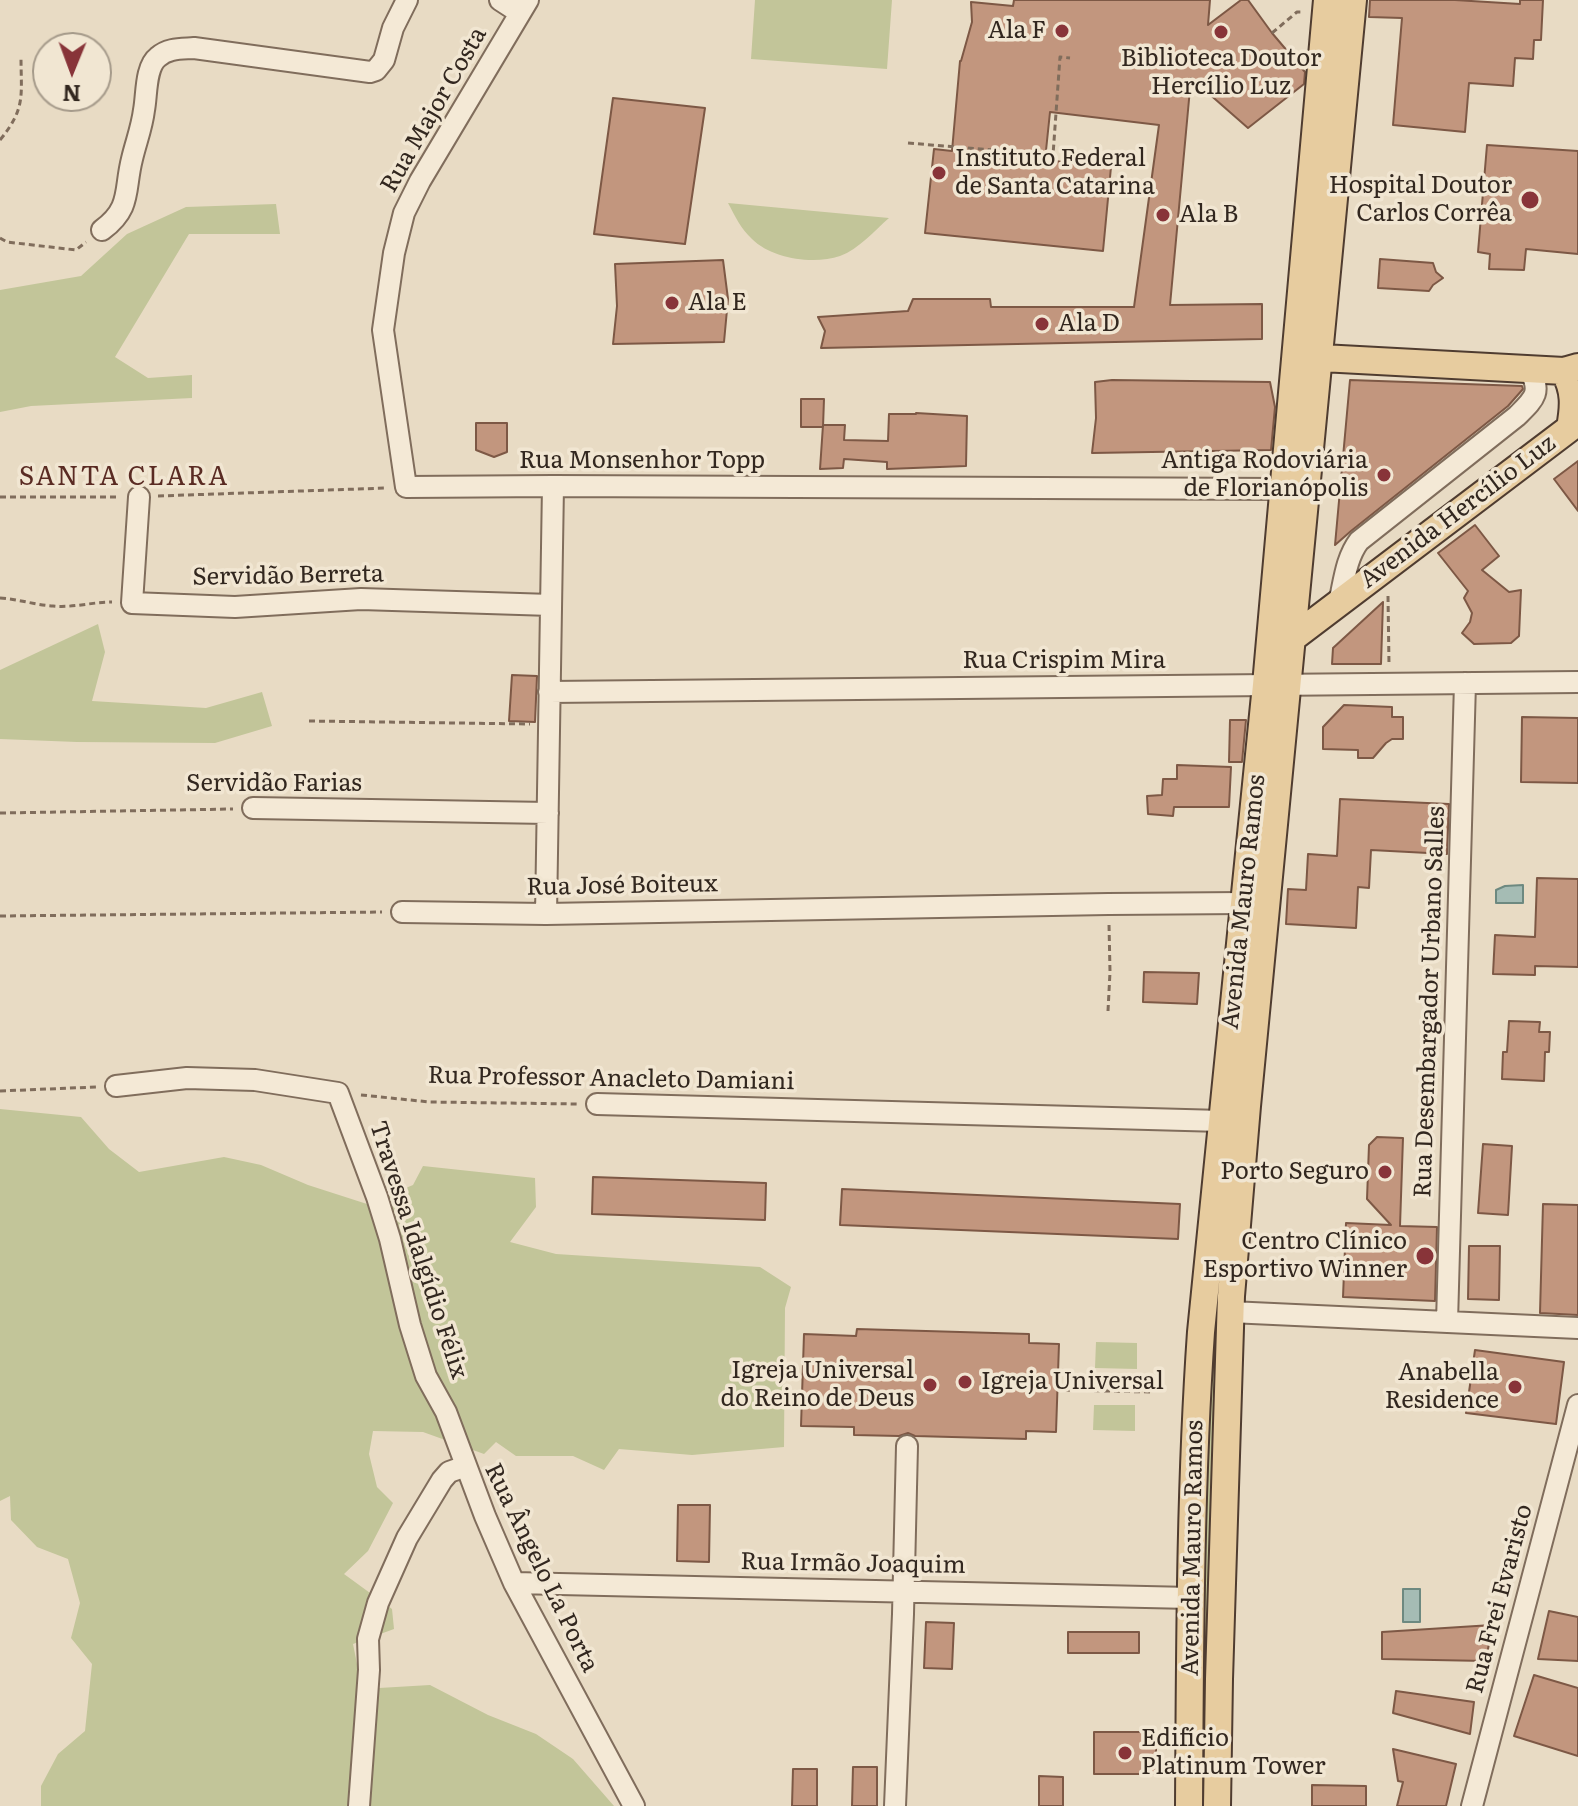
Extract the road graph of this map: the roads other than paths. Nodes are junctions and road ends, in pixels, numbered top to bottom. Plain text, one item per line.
1 (407, 0) edge
2 (500, 0) edge
3 (1327, 0) edge
4 (1353, 0) edge
5 (524, 7) edge
6 (102, 230) road end
7 (1308, 357) junction
8 (1571, 369) edge
9 (1530, 370) junction
10 (1574, 425) edge
11 (553, 486) junction
12 (406, 487) joint
13 (1284, 489) junction
14 (139, 497) road end
15 (1339, 603) junction
16 (551, 605) junction
17 (1271, 621) junction
18 (1294, 637) junction
19 (1578, 682) edge
20 (1465, 683) junction
21 (1277, 685) junction
22 (549, 692) junction
23 (253, 808) road end
24 (548, 813) junction
25 (1244, 903) junction
26 (402, 912) road end
27 (546, 914) junction
28 (116, 1086) road end
29 (597, 1104) road end
30 (1222, 1121) junction
31 (1203, 1311) junction
32 (1230, 1312) junction
33 (1447, 1322) junction
34 (1578, 1328) edge
35 (1578, 1405) edge
36 (907, 1446) dead end
37 (466, 1466) junction
38 (1569, 1479) edge
39 (514, 1583) junction
40 (904, 1591) junction
41 (1191, 1598) junction
42 (359, 1806) edge
43 (634, 1806) edge
44 (895, 1806) edge
45 (1189, 1806) edge
46 (1217, 1806) edge
47 (1472, 1806) edge

1 - 6 street
2 - 5 street
3 - 7 main road, Avenida Mauro Ramos
4 - 7 main road, Avenida Mauro Ramos
5 - 12 street, Rua Major Costa
7 - 9 main road
7 - 13 main road, Avenida Mauro Ramos
7 - 18 main road, Avenida Mauro Ramos
8 - 9 main road
8 - 10 main road
9 - 15 street, Avenida Hercílio Luz
10 - 15 main road, Avenida Hercílio Luz
11 - 12 street, Rua Monsenhor Topp
11 - 13 street, Rua Monsenhor Topp
11 - 16 street
13 - 17 main road, Avenida Mauro Ramos
14 - 16 street, Servidão Berreta
15 - 18 main road, Avenida Hercílio Luz
16 - 22 street
17 - 18 main road
17 - 21 main road, Avenida Mauro Ramos
18 - 21 main road, Avenida Mauro Ramos
19 - 20 street, Rua Crispim Mira
20 - 21 street, Rua Crispim Mira
20 - 33 street, Rua Desembargador Urbano Salles
21 - 22 street, Rua Crispim Mira
21 - 25 main road, Avenida Mauro Ramos
21 - 32 main road, Avenida Mauro Ramos
22 - 24 street
23 - 24 street, Servidão Farias
24 - 27 street
25 - 27 street, Rua José Boiteux
25 - 30 main road, Avenida Mauro Ramos
26 - 27 street, Rua José Boiteux
28 - 37 street, Travessa Idalgídio Félix
29 - 30 street, Rua Professor Anacleto Damiani
30 - 31 main road, Avenida Mauro Ramos
31 - 32 main road
31 - 41 main road, Avenida Mauro Ramos
32 - 33 street
32 - 46 main road, Avenida Mauro Ramos
33 - 34 street
35 - 38 street, Rua Frei Evaristo
36 - 40 street
37 - 39 street, Rua Ângelo La Porta
37 - 42 street, Rua Ângelo La Porta
38 - 47 street, Rua Frei Evaristo
39 - 40 street, Rua Irmão Joaquim
39 - 43 street, Rua Ângelo La Porta
40 - 41 street, Rua Irmão Joaquim
40 - 44 street
41 - 45 main road, Avenida Mauro Ramos

